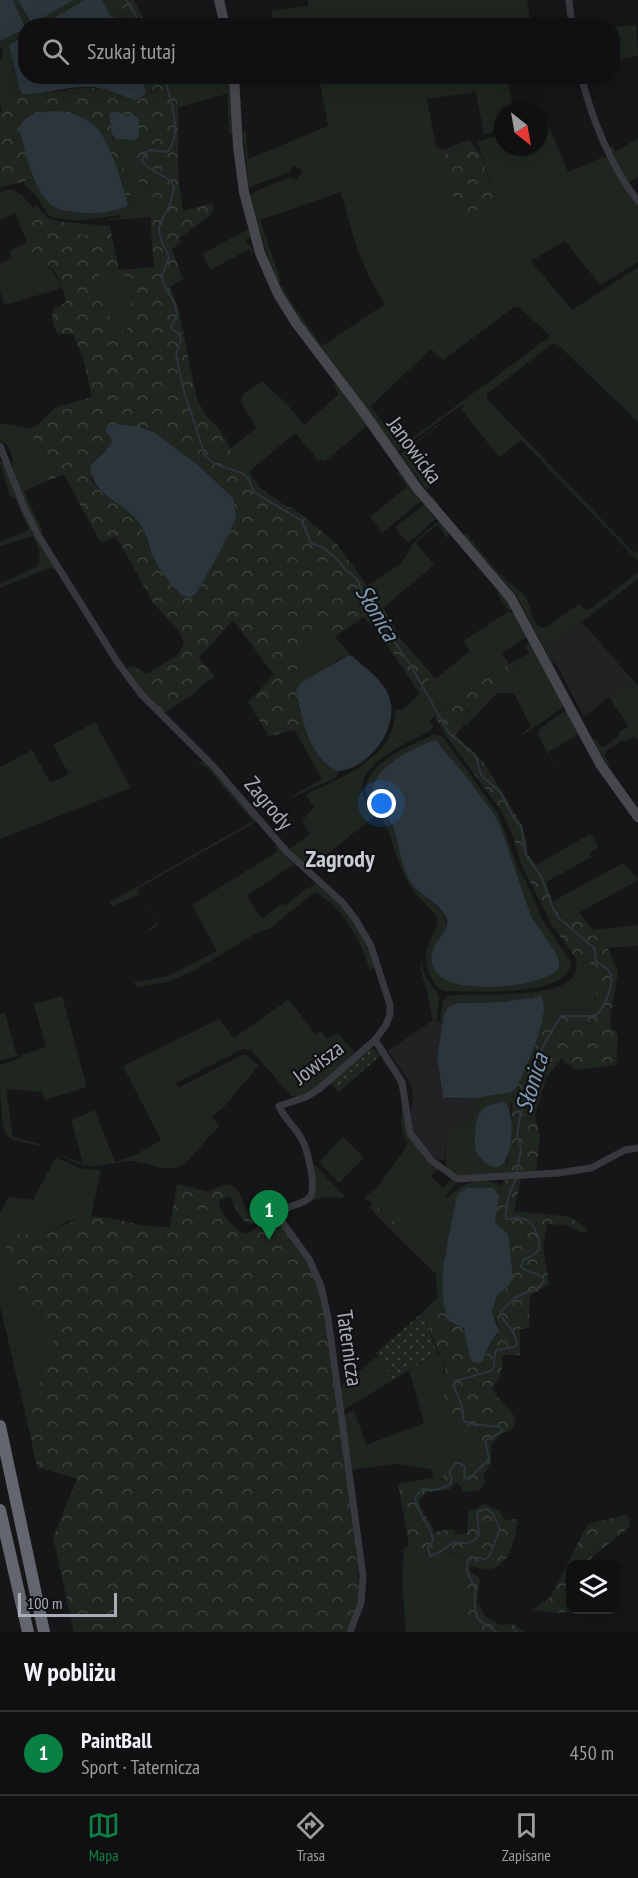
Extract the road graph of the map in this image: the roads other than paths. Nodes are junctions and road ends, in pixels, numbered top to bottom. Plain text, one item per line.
1 (219, 0) edge
2 (569, 0) edge
3 (223, 18) edge
4 (571, 18) edge
5 (234, 84) edge
6 (583, 84) edge
7 (638, 201) edge
8 (0, 446) edge
9 (638, 817) edge
10 (375, 1040) junction
11 (279, 1106) joint
12 (638, 1148) edge
13 (0, 1426) edge
14 (0, 1510) edge
15 (28, 1632) edge
16 (44, 1632) edge
17 (350, 1632) edge

1 - 3 street
2 - 4 street
5 - 9 street, Janowicka
6 - 7 street
8 - 10 street, Zagrody
10 - 11 street, Jowisza
10 - 12 street
11 - 17 street, Taternicza
13 - 16 highway
14 - 15 highway

